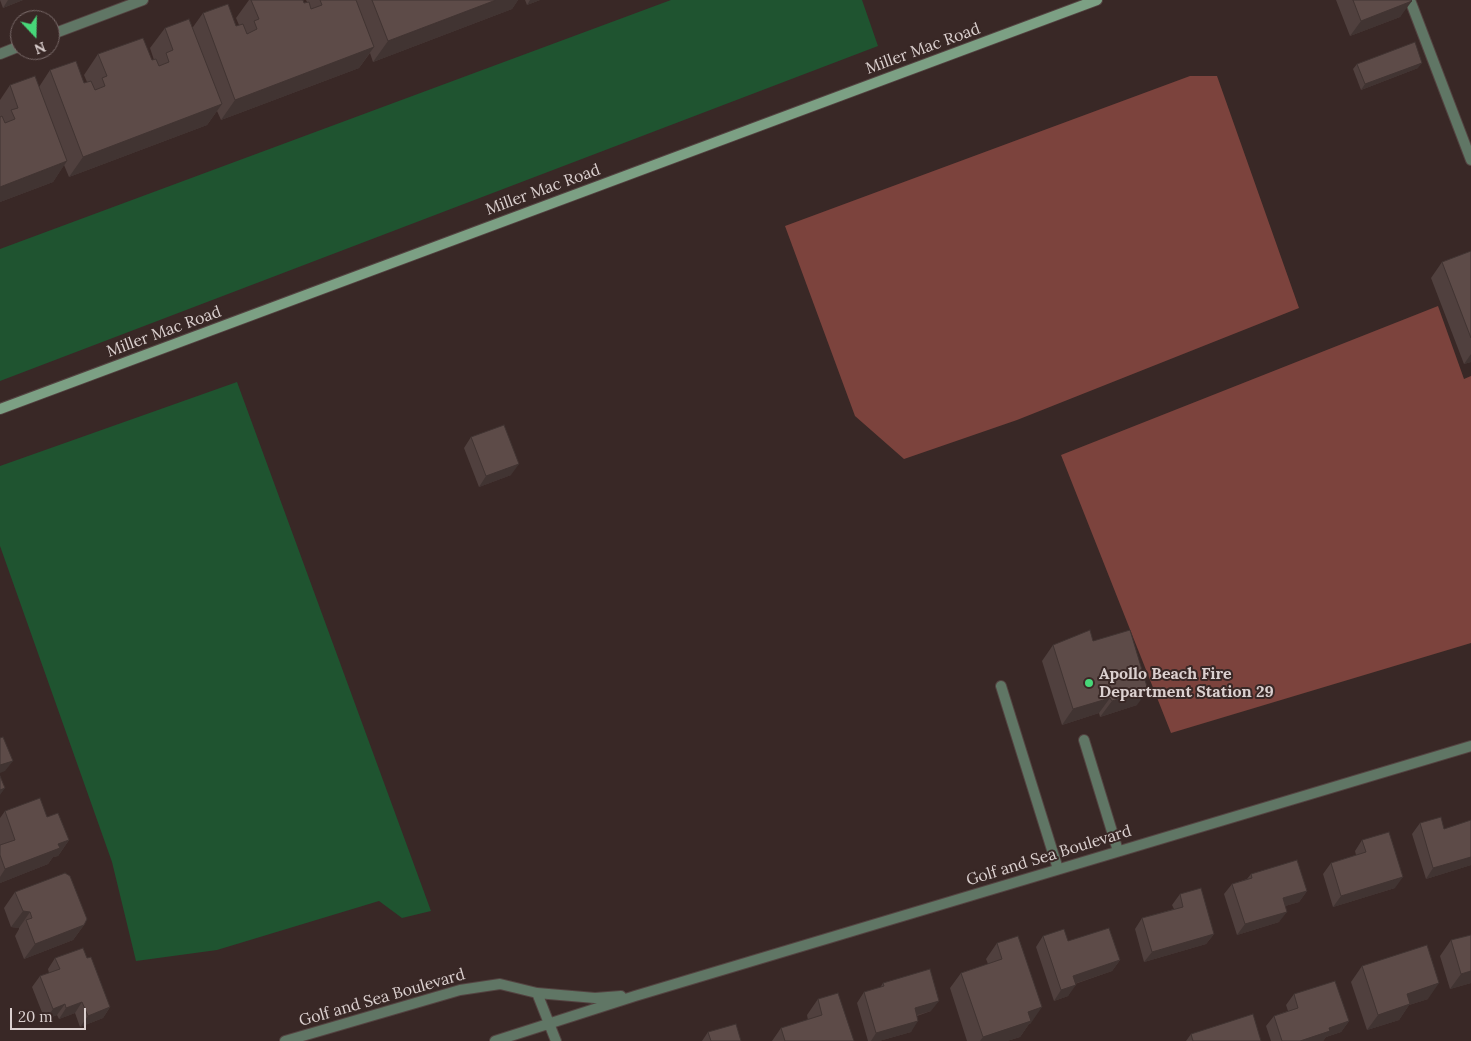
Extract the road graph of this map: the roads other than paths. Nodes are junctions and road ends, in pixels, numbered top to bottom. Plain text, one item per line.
1 (143, 0) edge
2 (1097, 0) edge
3 (1410, 0) edge
4 (60, 31) edge
5 (1471, 160) edge
6 (0, 409) edge
7 (1001, 686) dead end
8 (1084, 740) dead end
9 (1471, 746) edge
10 (1118, 851) junction
11 (1058, 869) junction
12 (537, 994) junction
13 (635, 996) junction
14 (549, 1025) junction
15 (285, 1041) edge
16 (495, 1041) edge
17 (556, 1041) edge

1 - 4 street
2 - 6 street, Miller Mac Road
3 - 5 street
7 - 11 street
8 - 10 street
9 - 10 street, Golf and Sea Boulevard
10 - 11 street, Golf and Sea Boulevard
11 - 13 street, Golf and Sea Boulevard
12 - 13 street, Golf and Sea Boulevard
12 - 14 street
12 - 15 street, Golf and Sea Boulevard
13 - 14 street, Golf and Sea Boulevard
14 - 16 street, Golf and Sea Boulevard
14 - 17 street

